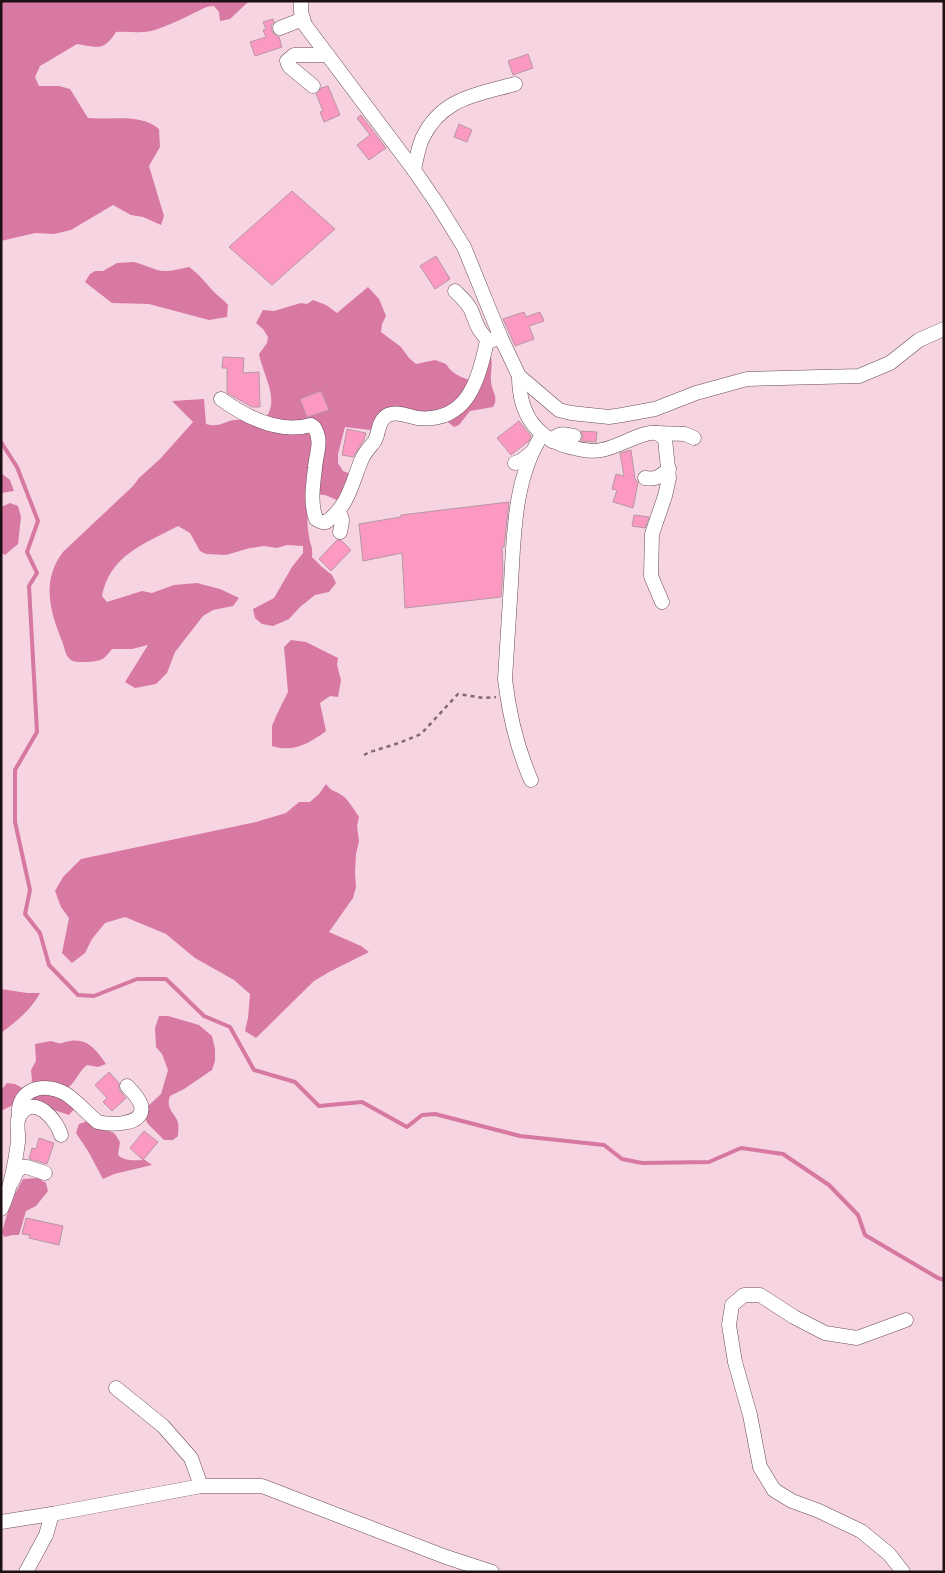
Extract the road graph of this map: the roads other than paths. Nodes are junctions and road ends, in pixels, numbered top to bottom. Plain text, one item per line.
1 (301, 1) edge
2 (303, 19) junction
3 (280, 28) dead end
4 (328, 55) junction
5 (515, 84) dead end
6 (313, 86) dead end
7 (414, 170) junction
8 (455, 291) dead end
9 (944, 329) edge
10 (495, 339) junction
11 (519, 376) junction
12 (221, 400) dead end
13 (656, 433) junction
14 (574, 436) dead end
15 (547, 438) junction
16 (694, 438) dead end
17 (532, 452) junction
18 (516, 463) dead end
19 (669, 469) junction
20 (646, 478) dead end
21 (338, 512) junction
22 (340, 532) dead end
23 (662, 602) dead end
24 (531, 780) dead end
25 (127, 1086) dead end
26 (19, 1117) junction
27 (61, 1135) dead end
28 (45, 1173) dead end
29 (10, 1187) junction
30 (1, 1209) edge
31 (906, 1320) dead end
32 (116, 1388) dead end
33 (201, 1486) junction
34 (52, 1514) junction
35 (1, 1522) edge
36 (26, 1572) edge
37 (492, 1572) edge
38 (903, 1572) edge

1 - 2 street
2 - 3 street
2 - 4 street
4 - 6 street
4 - 7 street
5 - 7 street
7 - 10 street
8 - 10 street
9 - 11 street
10 - 11 street
10 - 21 street
11 - 15 street
12 - 21 street
13 - 15 street
13 - 16 street
13 - 19 street
14 - 15 street
15 - 17 street
17 - 18 street
17 - 24 street
19 - 20 street
19 - 23 street
21 - 22 street
25 - 26 street
26 - 27 street
26 - 29 street
28 - 29 street
29 - 30 street
31 - 38 street
32 - 33 street
33 - 34 street
33 - 37 street
34 - 35 street
34 - 36 street

